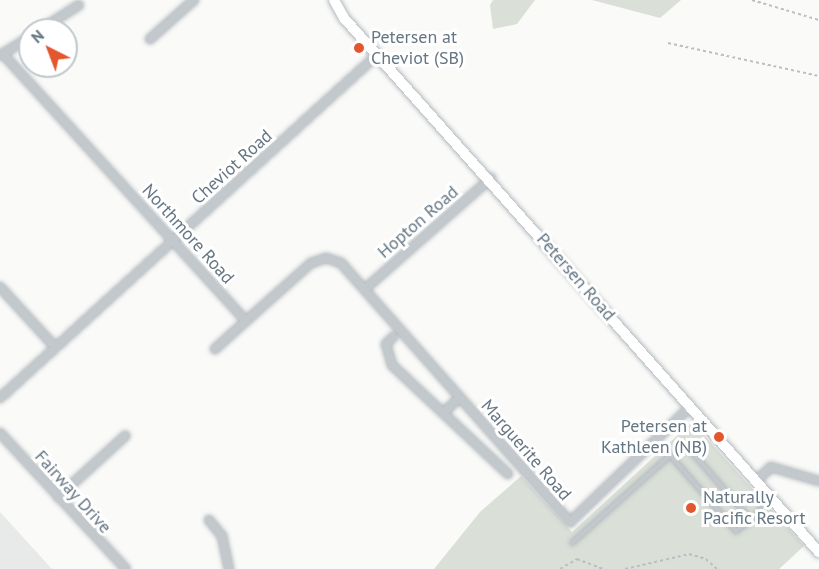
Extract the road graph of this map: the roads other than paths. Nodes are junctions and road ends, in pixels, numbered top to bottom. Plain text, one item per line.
1 (194, 0) edge
2 (334, 0) edge
3 (79, 5) dead end
4 (59, 18) edge
5 (150, 39) dead end
6 (18, 44) edge
7 (377, 54) junction
8 (1, 55) edge
9 (491, 178) junction
10 (173, 240) junction
11 (0, 287) edge
12 (365, 289) junction
13 (246, 321) junction
14 (393, 337) dead end
15 (55, 347) junction
16 (215, 349) dead end
17 (460, 397) junction
18 (0, 398) edge
19 (689, 408) junction
20 (443, 413) junction
21 (0, 433) edge
22 (125, 436) dead end
23 (670, 455) junction
24 (508, 474) dead end
25 (819, 481) edge
26 (755, 482) junction
27 (58, 497) junction
28 (771, 500) junction
29 (209, 520) dead end
30 (751, 520) junction
31 (572, 543) dead end
32 (819, 552) edge
33 (126, 569) edge
34 (230, 569) edge

1 - 5 street
2 - 7 street, Petersen Road
3 - 4 street
6 - 8 street
7 - 9 street, Petersen Road
7 - 10 street, Cheviot Road
8 - 10 street, Northmore Road
9 - 12 street, Hopton Road
9 - 19 street, Petersen Road
10 - 13 street, Northmore Road
10 - 15 street, Cheviot Road
11 - 15 street
12 - 13 street
12 - 17 street, Marguerite Road
13 - 16 street
14 - 20 street, Marguerite Road
15 - 18 street, Cheviot Road
17 - 19 street, Marguerite Road
17 - 20 street, Marguerite Road
19 - 26 street, Petersen Road
20 - 24 street, Marguerite Road
21 - 27 street, Fairway Drive
22 - 27 street
23 - 30 lane
23 - 30 lane
23 - 31 lane
25 - 26 street
26 - 28 street, Petersen Road
27 - 33 street, Fairway Drive
28 - 30 lane
28 - 32 street, Petersen Road
29 - 34 street

